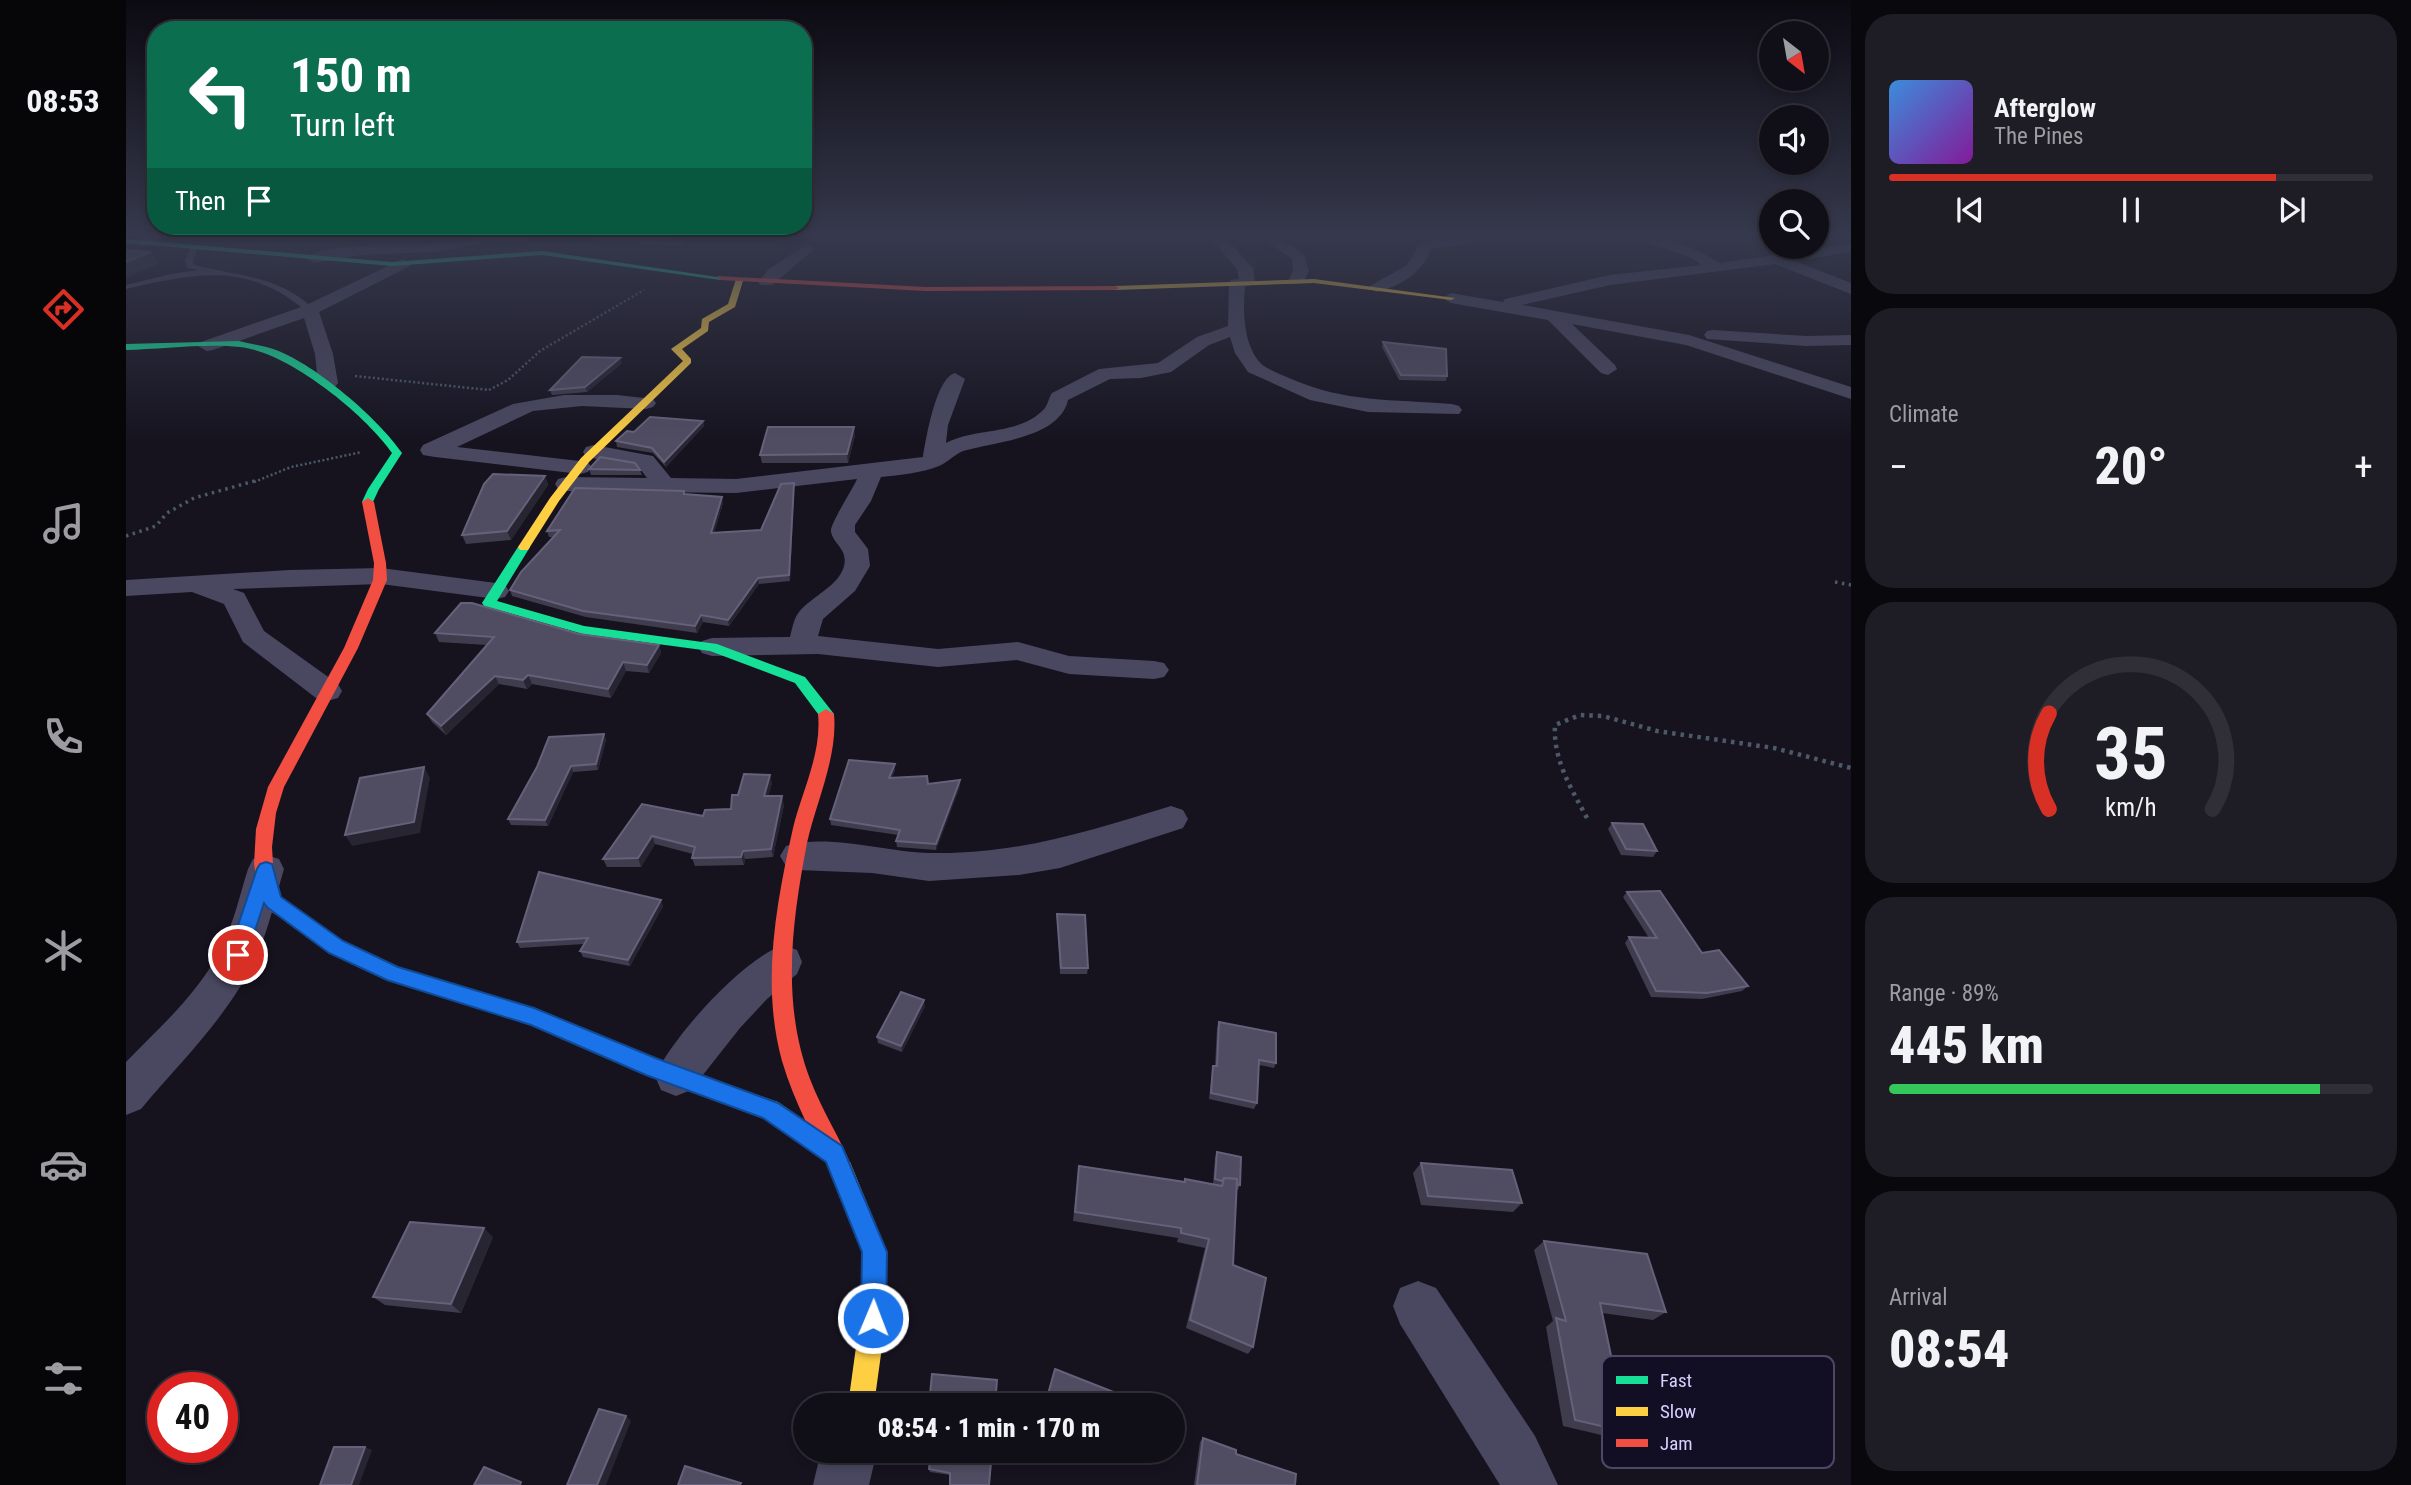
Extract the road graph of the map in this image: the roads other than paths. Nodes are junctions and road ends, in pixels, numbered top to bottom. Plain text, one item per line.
1 (303, 304) edge
2 (322, 304) edge
3 (732, 304) edge
4 (1240, 304) edge
5 (1490, 304) edge
6 (1507, 304) edge
7 (1500, 306) junction
8 (310, 310) junction
9 (1552, 315) junction
10 (1238, 328) junction
11 (1641, 330) junction
12 (1743, 337) junction
13 (1851, 340) edge
14 (208, 346) junction
15 (126, 347) edge
16 (1716, 348) junction
17 (1608, 369) dead end
18 (327, 377) junction
19 (955, 379) dead end
20 (1851, 393) edge
21 (646, 403) junction
22 (1452, 410) dead end
23 (394, 445) junction
24 (431, 450) junction
25 (933, 461) junction
26 (580, 468) junction
27 (872, 471) junction
28 (664, 484) junction
29 (381, 576) junction
30 (195, 585) junction
31 (126, 588) edge
32 (496, 591) junction
33 (801, 645) junction
34 (712, 647) junction
35 (1154, 670) dead end
36 (327, 691) junction
37 (1171, 818) dead end
38 (798, 856) junction
39 (266, 869) junction
40 (783, 962) junction
41 (676, 1076) junction
42 (126, 1094) edge
43 (834, 1154) junction
44 (1418, 1306) dead end
45 (863, 1393) edge
46 (846, 1463) edge
47 (841, 1485) edge
48 (1530, 1485) edge

1 - 8 lane
2 - 8 street
3 - 21 street
4 - 10 street
5 - 7 street
6 - 7 street
7 - 9 street
8 - 14 street
8 - 18 street
9 - 11 street
9 - 17 street
10 - 22 street
10 - 25 street
11 - 12 street
11 - 16 street
12 - 13 street
12 - 16 street
14 - 15 street
14 - 18 street
16 - 20 street
18 - 23 street
19 - 25 street
21 - 24 street
21 - 26 street
23 - 24 street
23 - 29 street
24 - 26 street
25 - 27 street
26 - 28 street
26 - 28 street
26 - 32 street
27 - 28 street
27 - 33 street
29 - 30 street
29 - 32 street
29 - 36 street
30 - 31 street
30 - 36 street
32 - 34 street
33 - 34 street
33 - 35 street
34 - 38 street
36 - 39 street
37 - 38 street
38 - 40 street
39 - 41 street
39 - 42 street
40 - 41 street
40 - 43 street
41 - 43 street
43 - 45 street
44 - 48 street
46 - 47 street

